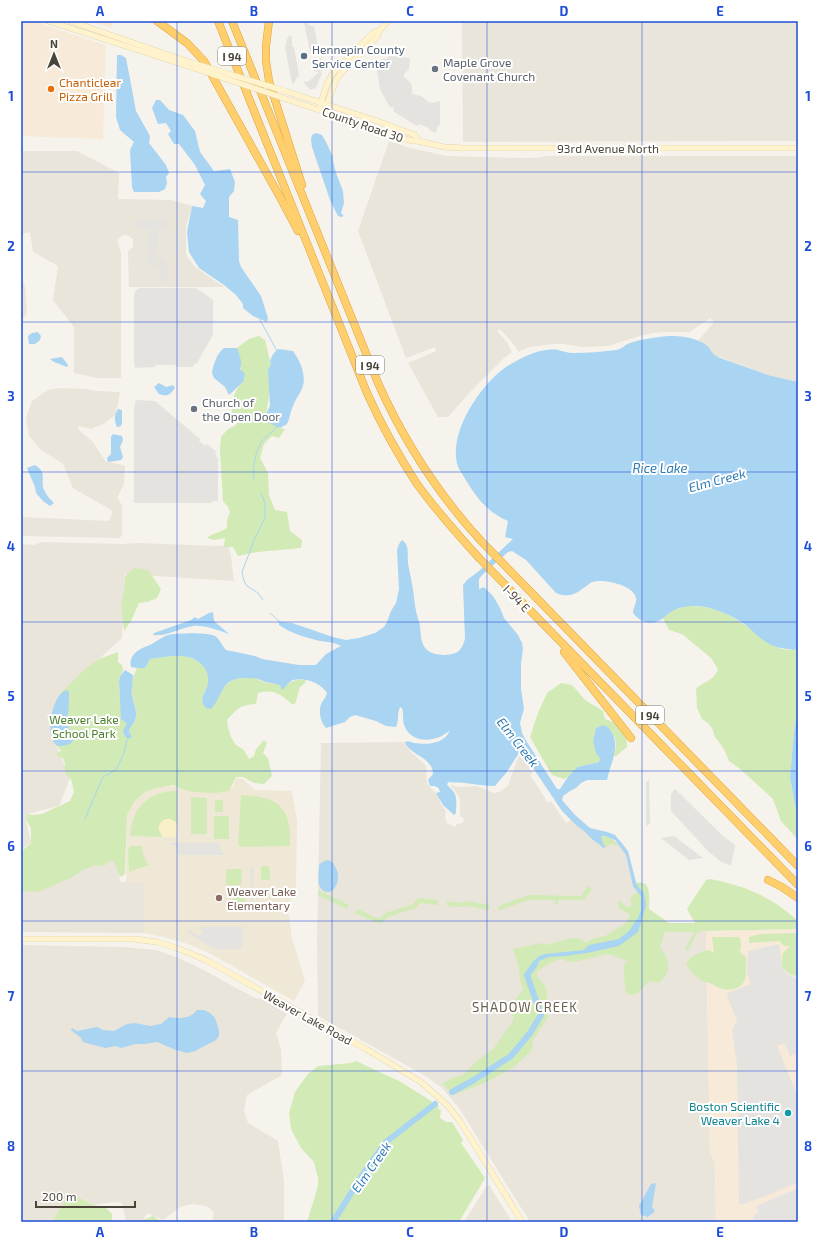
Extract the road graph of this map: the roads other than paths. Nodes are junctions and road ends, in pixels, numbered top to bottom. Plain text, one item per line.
1 (48, 21) edge
2 (70, 21) edge
3 (158, 21) edge
4 (218, 21) edge
5 (232, 21) edge
6 (269, 21) edge
7 (388, 21) edge
8 (324, 104) junction
9 (318, 109) junction
10 (325, 111) junction
11 (418, 141) junction
12 (798, 148) edge
13 (314, 225) junction
14 (321, 278) junction
15 (540, 622) junction
16 (631, 738) dead end
17 (798, 866) edge
18 (768, 880) dead end
19 (798, 886) edge
20 (798, 898) edge
21 (21, 938) edge
22 (522, 1222) edge

1 - 9 main road, County Road 30, bridge
2 - 8 main road, County Road 30, bridge
3 - 14 highway
4 - 14 highway, I 94
5 - 13 highway, I 94
6 - 13 highway
7 - 8 main road
8 - 9 main road
8 - 10 main road
8 - 11 main road, County Road 30
9 - 10 main road, County Road 30
10 - 11 main road, County Road 30
11 - 12 main road, 93rd Avenue North
13 - 17 highway, I 94
14 - 15 highway, I-94 E / I 94
15 - 16 highway
15 - 19 highway, I 94
18 - 20 highway
21 - 22 main road, Weaver Lake Road

